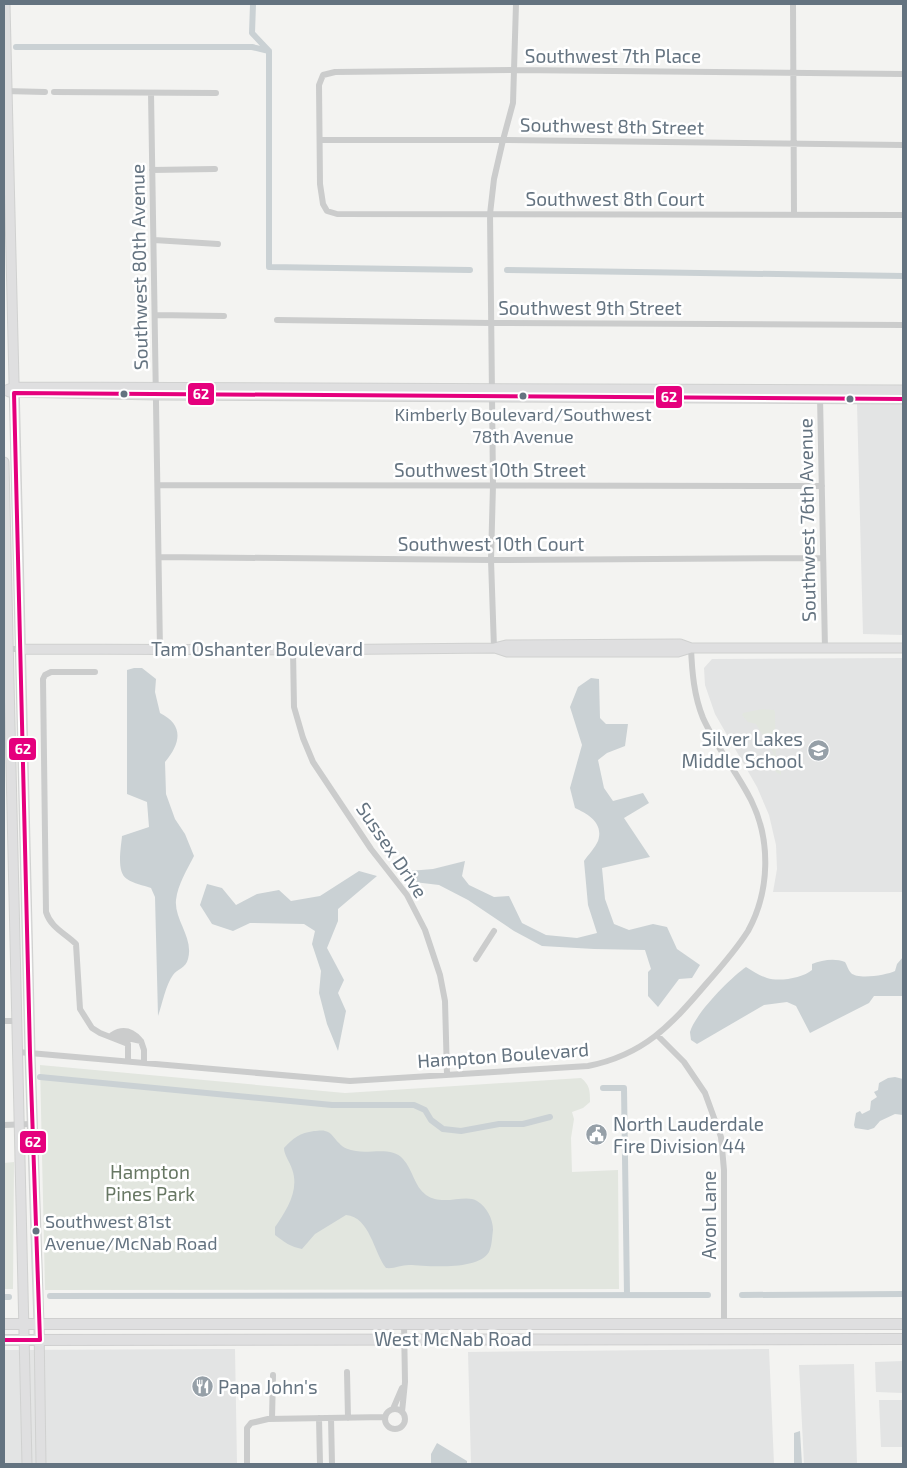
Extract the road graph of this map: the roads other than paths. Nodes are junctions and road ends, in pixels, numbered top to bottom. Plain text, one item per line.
1 (5, 4) edge
2 (516, 4) edge
3 (793, 4) edge
4 (514, 70) junction
5 (794, 73) junction
6 (903, 74) edge
7 (5, 91) edge
8 (44, 92) dead end
9 (54, 92) dead end
10 (151, 93) junction
11 (216, 93) dead end
12 (320, 140) junction
13 (502, 140) junction
14 (794, 144) junction
15 (903, 145) edge
16 (215, 169) dead end
17 (152, 170) junction
18 (490, 214) junction
19 (794, 214) junction
20 (903, 215) edge
21 (154, 240) junction
22 (218, 244) dead end
23 (155, 316) junction
24 (224, 316) dead end
25 (277, 320) dead end
26 (491, 323) junction
27 (903, 325) edge
28 (14, 390) junction
29 (4, 391) edge
30 (156, 391) junction
31 (491, 391) junction
32 (903, 391) edge
33 (820, 394) junction
34 (866, 399) junction
35 (903, 399) edge
36 (4, 462) edge
37 (158, 485) junction
38 (492, 485) junction
39 (822, 486) junction
40 (159, 557) junction
41 (822, 558) junction
42 (491, 560) junction
43 (5, 577) edge
44 (19, 577) junction
45 (494, 648) junction
46 (691, 648) junction
47 (903, 648) edge
48 (6, 649) edge
49 (20, 649) junction
50 (825, 649) junction
51 (160, 650) junction
52 (293, 650) junction
53 (95, 672) dead end
54 (7, 724) edge
55 (22, 724) junction
56 (494, 931) dead end
57 (476, 960) dead end
58 (4, 1021) edge
59 (17, 1021) junction
60 (110, 1035) junction
61 (658, 1036) junction
62 (18, 1052) junction
63 (30, 1052) junction
64 (128, 1062) junction
65 (144, 1063) junction
66 (447, 1075) junction
67 (32, 1124) junction
68 (4, 1125) edge
69 (19, 1125) junction
70 (216, 1323) junction
71 (404, 1323) junction
72 (4, 1324) edge
73 (24, 1324) junction
74 (39, 1324) junction
75 (602, 1324) junction
76 (724, 1324) junction
77 (903, 1324) edge
78 (531, 1339) junction
79 (903, 1339) edge
80 (4, 1340) edge
81 (24, 1340) junction
82 (40, 1340) junction
83 (216, 1340) junction
84 (404, 1340) junction
85 (347, 1372) dead end
86 (273, 1375) dead end
87 (405, 1382) junction
88 (394, 1409) junction
89 (402, 1412) junction
90 (385, 1417) junction
91 (272, 1418) junction
92 (319, 1418) junction
93 (331, 1418) junction
94 (348, 1418) junction
95 (27, 1464) edge
96 (41, 1464) edge
97 (247, 1464) edge
98 (320, 1464) edge
99 (332, 1464) edge

1 - 7 street
2 - 4 street
3 - 5 street
4 - 5 street, Southwest 7th Place
4 - 12 street, Southwest 7th Place
4 - 13 street
5 - 6 street, Southwest 7th Place
5 - 14 street
7 - 8 street
7 - 28 street
9 - 10 street
10 - 11 street
10 - 17 street, Southwest 80th Avenue
12 - 13 street, Southwest 8th Street
12 - 18 street, Southwest 8th Court
13 - 14 street, Southwest 8th Street
13 - 18 street
14 - 15 street, Southwest 8th Street
14 - 19 street
16 - 17 street
17 - 21 street, Southwest 80th Avenue
18 - 19 street, Southwest 8th Court
18 - 26 street
19 - 20 street, Southwest 8th Court
21 - 22 street
21 - 23 street, Southwest 80th Avenue
23 - 24 street
23 - 30 street, Southwest 80th Avenue
25 - 26 street, Southwest 9th Street
26 - 27 street, Southwest 9th Street
26 - 31 street
28 - 29 street
28 - 30 street
28 - 44 street
30 - 31 street
30 - 37 street, Southwest 80th Avenue
31 - 33 street
31 - 38 street
32 - 33 street
32 - 34 street
33 - 34 street
33 - 39 street, Southwest 76th Avenue
34 - 35 street
36 - 43 street
37 - 38 street, Southwest 10th Street
37 - 40 street, Southwest 80th Avenue
38 - 39 street, Southwest 10th Street
38 - 42 street
39 - 41 street, Southwest 76th Avenue
40 - 42 street, Southwest 10th Court
40 - 51 street, Southwest 80th Avenue
41 - 42 street, Southwest 10th Court
41 - 50 street, Southwest 76th Avenue
42 - 45 street
43 - 44 street
43 - 48 street
44 - 49 street
45 - 46 street, Tam Oshanter Boulevard
45 - 52 street, Tam Oshanter Boulevard
46 - 50 street, Tam Oshanter Boulevard
46 - 61 street, Hampton Boulevard
47 - 50 street, Tam Oshanter Boulevard
48 - 49 street
48 - 54 street
49 - 51 street, Tam Oshanter Boulevard
49 - 55 street
51 - 52 street, Tam Oshanter Boulevard
52 - 66 street, Sussex Drive
53 - 60 street
54 - 55 street
54 - 59 street
55 - 63 street
56 - 57 street
58 - 59 street
59 - 62 street
60 - 64 street
60 - 65 street
61 - 66 street, Hampton Boulevard
61 - 76 street, Avon Lane
62 - 63 street, Hampton Boulevard
62 - 69 street
63 - 64 street, Hampton Boulevard
63 - 67 street
64 - 65 street, Hampton Boulevard
65 - 66 street, Hampton Boulevard
67 - 69 street
67 - 74 street
68 - 69 street
69 - 73 street
70 - 71 main road, West McNab Road
70 - 74 main road, West McNab Road
70 - 83 main road
71 - 75 main road, West McNab Road
71 - 84 street
72 - 73 main road, West McNab Road
73 - 74 main road, West McNab Road
73 - 81 street
74 - 82 street
75 - 76 main road, West McNab Road
75 - 78 main road
76 - 77 main road, West McNab Road
78 - 79 main road, West McNab Road
78 - 84 main road, West McNab Road
80 - 81 main road, West McNab Road
81 - 82 main road, West McNab Road
81 - 95 street
82 - 83 main road, West McNab Road
82 - 96 street
83 - 84 main road, West McNab Road
84 - 87 street
85 - 94 street
86 - 91 street
87 - 88 street
87 - 89 street
88 - 89 street
88 - 90 street
89 - 90 street
90 - 94 street
91 - 92 street
91 - 97 street
92 - 93 street
92 - 98 street
93 - 94 street
93 - 99 street

